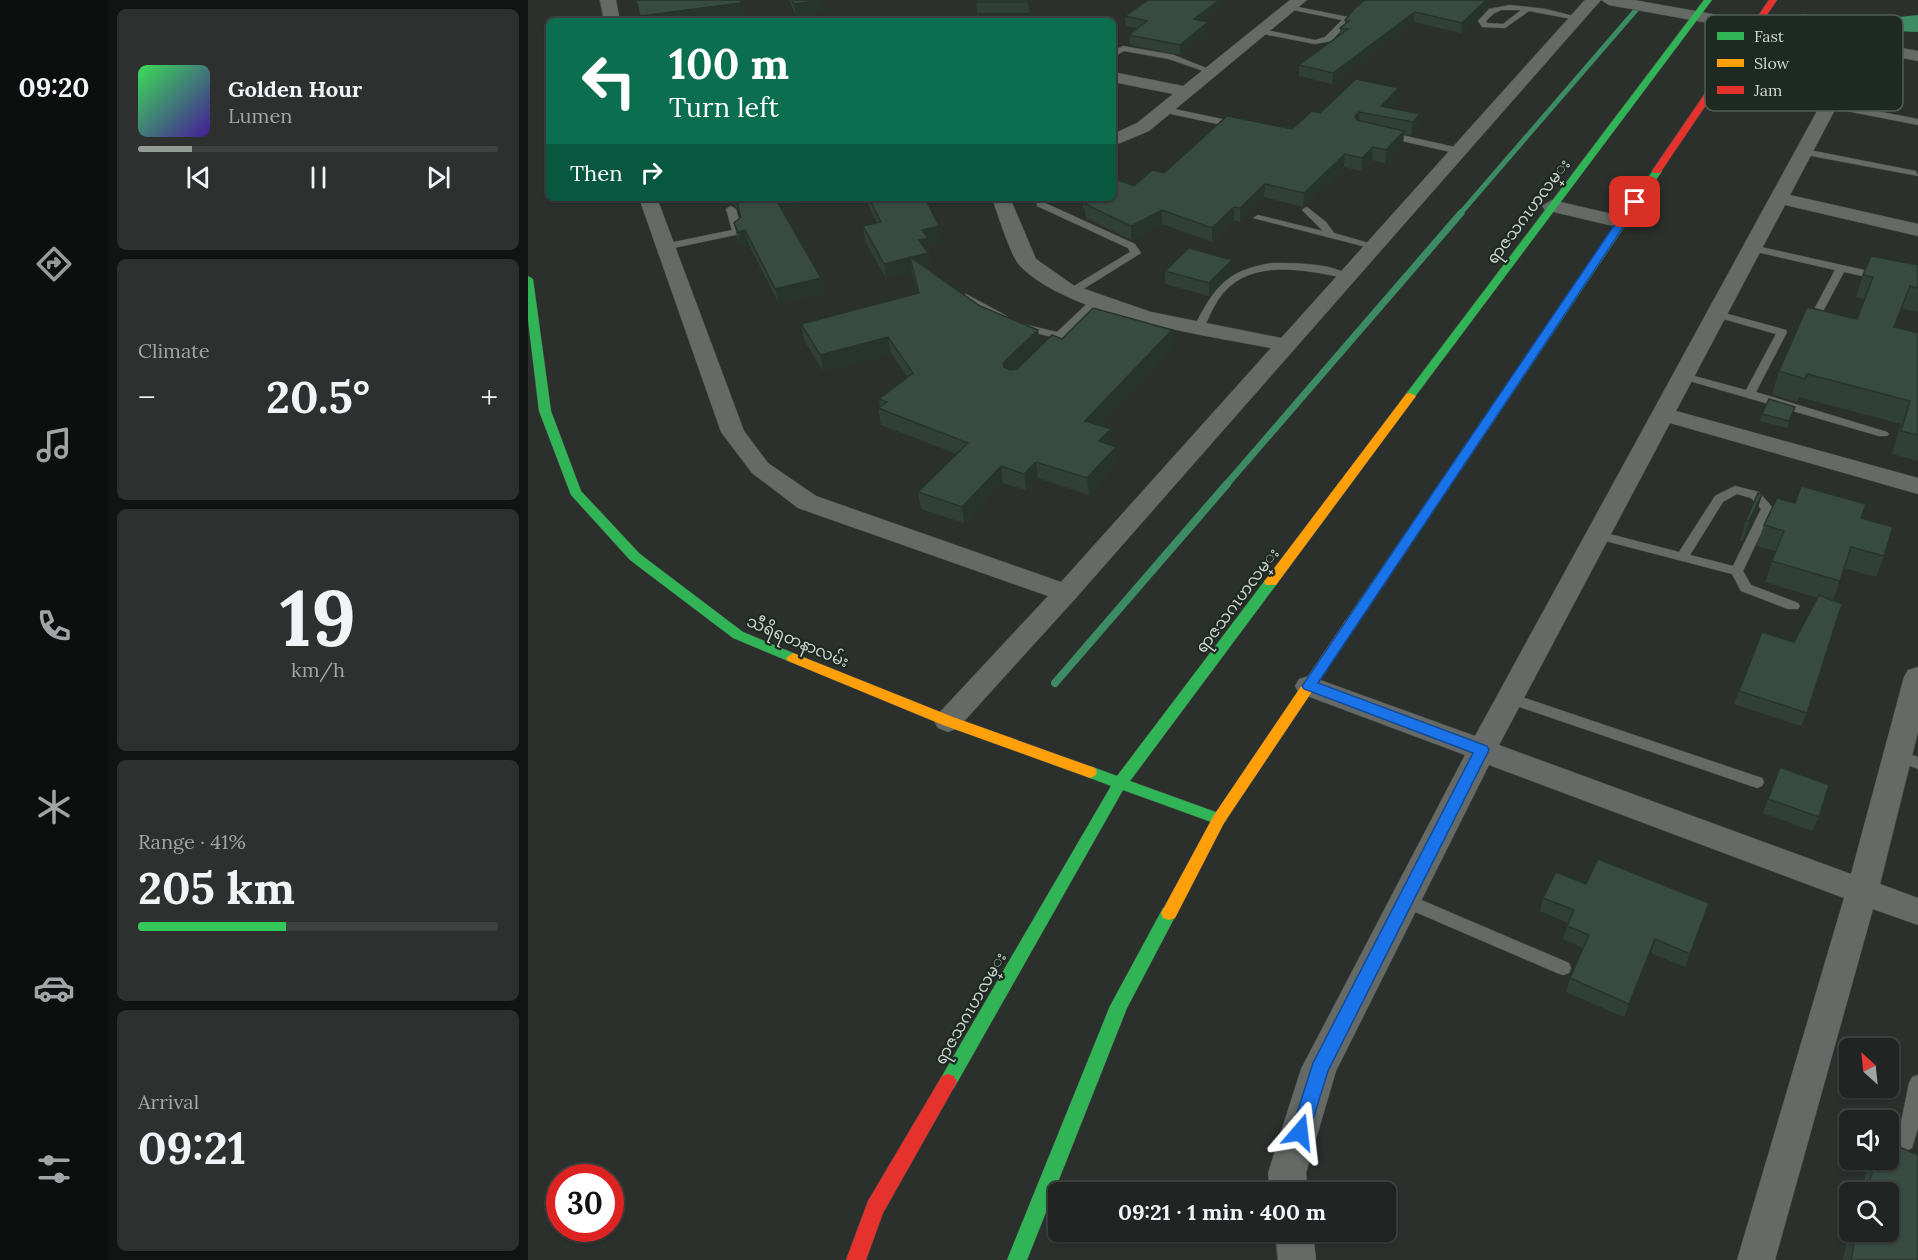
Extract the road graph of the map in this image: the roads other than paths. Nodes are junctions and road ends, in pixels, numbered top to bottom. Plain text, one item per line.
1 (608, 0) edge
2 (1593, 0) edge
3 (1609, 0) edge
4 (1708, 0) edge
5 (1773, 0) edge
6 (1295, 4) edge
7 (1526, 9) junction
8 (1696, 15) junction
9 (1763, 15) edge
10 (1705, 16) edge
11 (611, 18) edge
12 (1577, 18) junction
13 (1261, 31) junction
14 (1116, 53) edge
15 (1903, 53) edge
16 (1918, 56) edge
17 (1212, 72) junction
18 (1116, 78) edge
19 (1188, 92) junction
20 (1705, 100) edge
21 (1165, 110) junction
22 (1826, 111) edge
23 (1860, 111) edge
24 (1918, 122) edge
25 (1239, 126) edge
26 (1382, 134) edge
27 (1116, 140) edge
28 (1459, 151) junction
29 (1804, 152) junction
30 (1916, 174) dead end
31 (1779, 198) junction
32 (649, 201) edge
33 (1002, 201) edge
34 (1040, 204) dead end
35 (1552, 206) junction
36 (731, 209) dead end
37 (1307, 210) dead end
38 (1258, 218) dead end
39 (1622, 222) junction
40 (1918, 230) edge
41 (1331, 236) junction
42 (1374, 246) junction
43 (663, 247) junction
44 (1752, 248) junction
45 (1841, 267) junction
46 (1341, 274) dead end
47 (528, 279) edge
48 (1918, 285) edge
49 (1073, 291) junction
50 (966, 297) edge
51 (1097, 300) junction
52 (1717, 314) junction
53 (1814, 319) edge
54 (1199, 327) junction
55 (1059, 336) junction
56 (1286, 345) junction
57 (1036, 359) edge
58 (1683, 376) junction
59 (1749, 394) junction
60 (1663, 414) junction
61 (1882, 434) dead end
62 (1918, 486) edge
63 (1598, 535) junction
64 (1682, 557) junction
65 (1737, 571) junction
66 (1066, 593) junction
67 (1793, 606) dead end
68 (1918, 677) edge
69 (1309, 686) junction
70 (1510, 698) junction
71 (948, 721) junction
72 (1482, 750) junction
73 (1908, 759) edge
74 (1757, 782) dead end
75 (1120, 783) junction
76 (1219, 819) junction
77 (1862, 891) junction
78 (1405, 900) junction
79 (1918, 912) edge
80 (1563, 968) dead end
81 (1918, 1083) edge
82 (1906, 1142) dead end
83 (1288, 1182) edge
84 (1295, 1242) edge
85 (856, 1260) edge
86 (1017, 1260) edge
87 (1297, 1260) edge
88 (1756, 1260) edge

1 - 11 street
2 - 12 street
3 - 8 street
4 - 8 main road, ရာဇသဂၤဟလမ္း
5 - 9 main road
6 - 13 street
6 - 13 lane
7 - 7 lane
7 - 12 lane
8 - 10 street
8 - 35 main road, ရာဇသဂၤဟလမ္း
12 - 28 street
13 - 17 street
14 - 17 lane
15 - 16 street
17 - 19 street
18 - 19 street
19 - 21 street
20 - 39 main road
21 - 25 lane
21 - 27 street
22 - 29 street
23 - 24 lane
26 - 28 lane
28 - 42 street
29 - 30 lane
29 - 31 street
31 - 40 street
31 - 44 street
32 - 43 street
33 - 49 street
34 - 49 lane
35 - 39 street
35 - 75 main road, ရာဇသဂၤဟလမ္း
36 - 43 lane
37 - 41 lane
38 - 41 lane
39 - 69 main road
41 - 42 lane
42 - 56 street
43 - 66 street
44 - 45 lane
44 - 52 street
45 - 48 lane
45 - 53 lane
46 - 54 lane
47 - 71 main road, သီရိရတနာလမ်း
49 - 51 street
50 - 55 lane
51 - 54 street
51 - 55 lane
52 - 58 street
52 - 59 lane
54 - 56 street
55 - 57 lane
56 - 66 street
58 - 59 lane
58 - 60 street
59 - 61 lane
60 - 62 street
60 - 63 street
63 - 64 lane
63 - 70 street
64 - 65 lane
64 - 65 lane
65 - 67 lane
66 - 71 street
68 - 73 street
69 - 72 street
69 - 76 main road
70 - 72 street
70 - 74 lane
71 - 75 main road, သီရိရတနာလမ်း
72 - 77 street
72 - 78 street
73 - 77 street
75 - 76 main road, သီရိရတနာလမ်း
75 - 85 main road, ရာဇသဂၤဟလမ္း
76 - 86 main road
77 - 79 street
77 - 88 street
78 - 80 lane
78 - 83 street
81 - 82 lane
84 - 87 street

